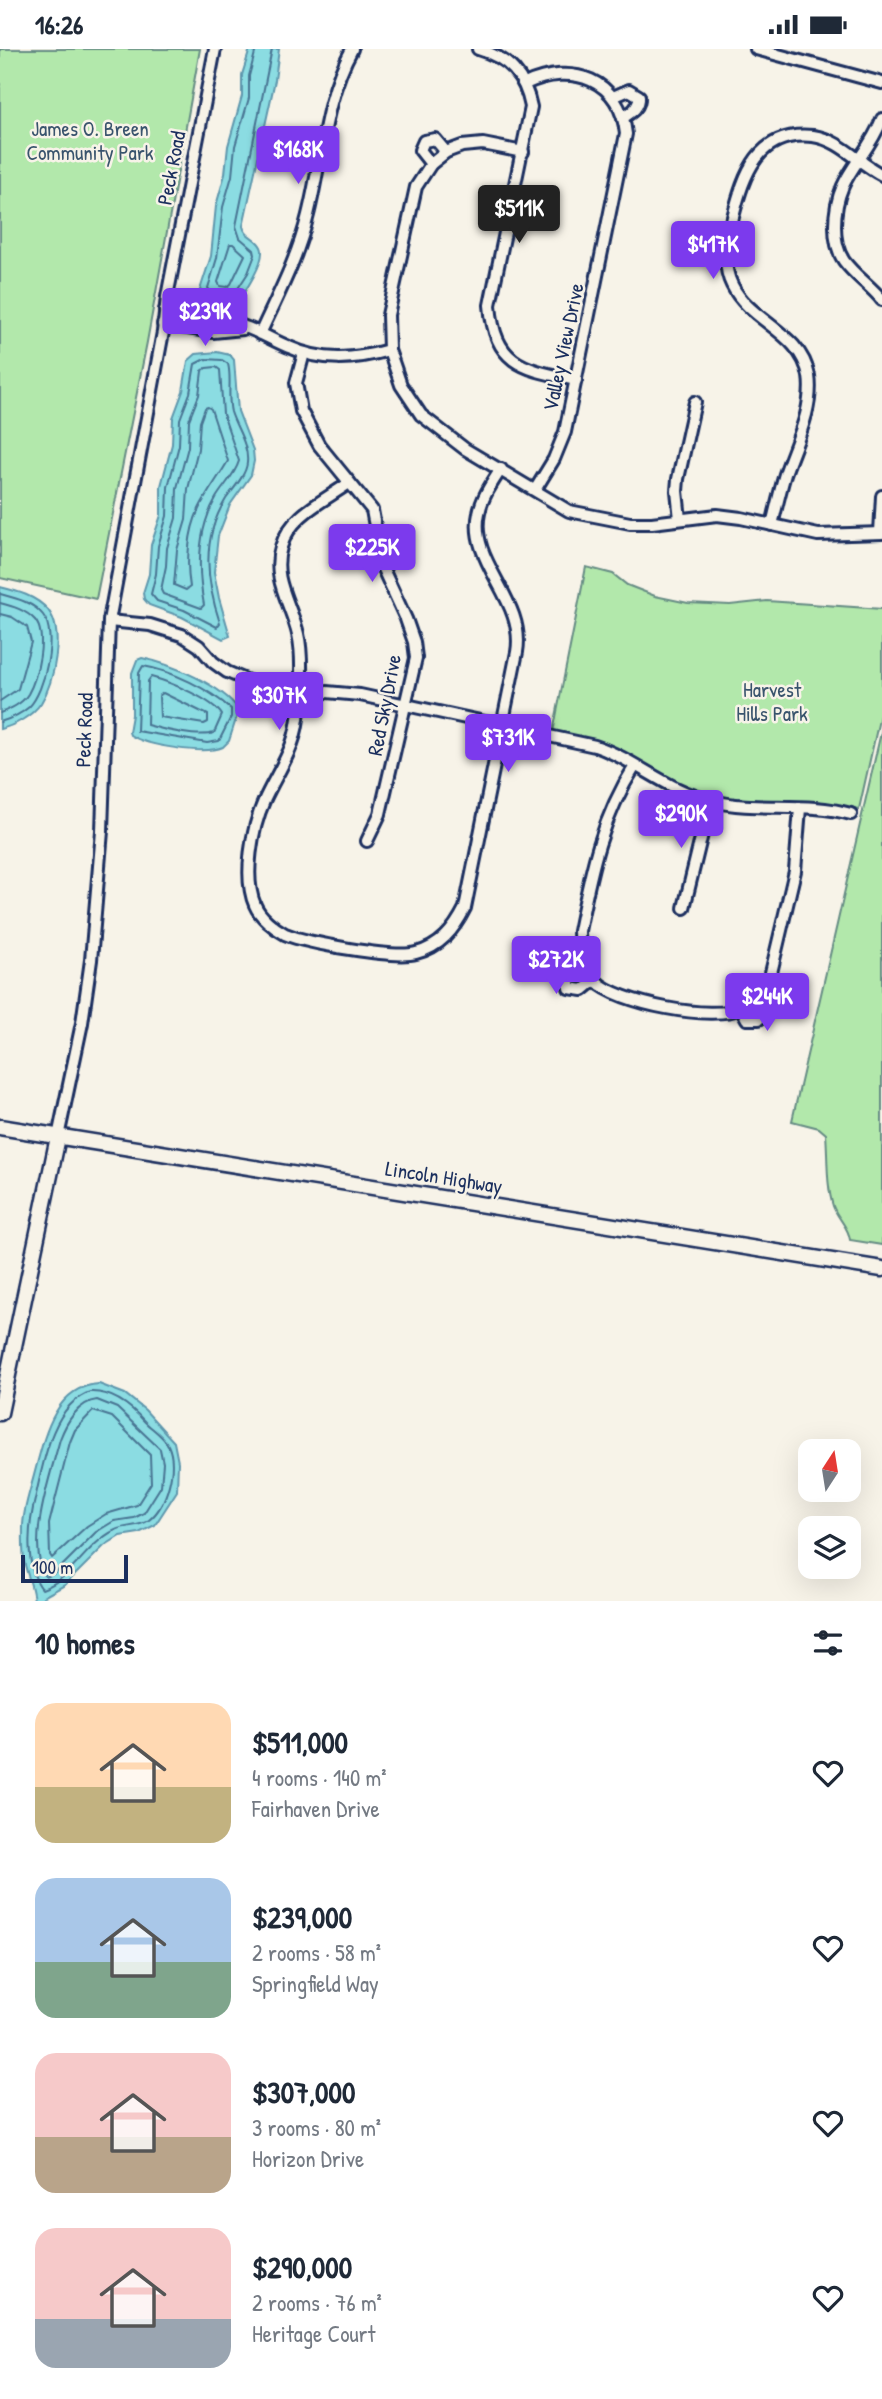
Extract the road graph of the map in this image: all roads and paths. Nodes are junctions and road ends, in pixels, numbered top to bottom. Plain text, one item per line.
1 (215, 49) edge
2 (352, 49) edge
3 (478, 49) edge
4 (756, 49) edge
5 (882, 83) edge
6 (525, 84) junction
7 (613, 97) junction
8 (624, 117) junction
9 (882, 119) edge
10 (446, 152) junction
11 (523, 152) junction
12 (858, 158) junction
13 (431, 164) junction
14 (882, 175) edge
15 (882, 300) edge
16 (165, 310) junction
17 (163, 324) junction
18 (248, 328) junction
19 (260, 334) junction
20 (388, 350) junction
21 (303, 353) junction
22 (576, 380) junction
23 (695, 402) dead end
24 (501, 469) junction
25 (349, 483) junction
26 (535, 490) junction
27 (882, 496) edge
28 (680, 519) junction
29 (772, 525) junction
30 (881, 533) edge
31 (109, 621) junction
32 (299, 689) junction
33 (405, 705) junction
34 (502, 725) junction
35 (635, 766) junction
36 (710, 801) junction
37 (800, 808) junction
38 (851, 814) dead end
39 (367, 841) dead end
40 (684, 908) dead end
41 (585, 965) junction
42 (594, 980) junction
43 (754, 997) junction
44 (741, 1008) junction
45 (0, 1127) edge
46 (58, 1137) junction
47 (882, 1269) edge
48 (0, 1413) edge

1 - 16 street, Peck Road
2 - 19 street
3 - 6 street
4 - 5 street
6 - 7 street, Valley View Drive
6 - 11 street
7 - 8 street, Valley View Drive
7 - 8 street
8 - 22 street, Valley View Drive
9 - 12 street
10 - 11 street
10 - 13 street
10 - 13 street
11 - 22 street
12 - 14 street
12 - 15 street
12 - 29 street
13 - 20 street
16 - 17 street, Peck Road
16 - 18 street
17 - 18 street
17 - 31 street, Peck Road
18 - 19 street
19 - 21 street
20 - 21 street
20 - 24 street
21 - 25 street, Red Sky Drive
22 - 26 street, Valley View Drive
23 - 28 street
24 - 26 street
24 - 34 street
25 - 32 street
25 - 33 street, Red Sky Drive
26 - 28 street
27 - 30 street
28 - 29 street
29 - 30 street
31 - 32 street
31 - 46 street, Peck Road
32 - 33 street
32 - 34 street
33 - 34 street
33 - 39 street, Red Sky Drive
34 - 35 street
35 - 36 street
35 - 41 street
36 - 37 street
36 - 40 street
37 - 38 street
37 - 43 street
41 - 42 street
41 - 42 street
42 - 44 street
43 - 44 street
43 - 44 street
45 - 46 main road, Lincoln Highway
46 - 47 main road, Lincoln Highway
46 - 48 main road, Peck Road

